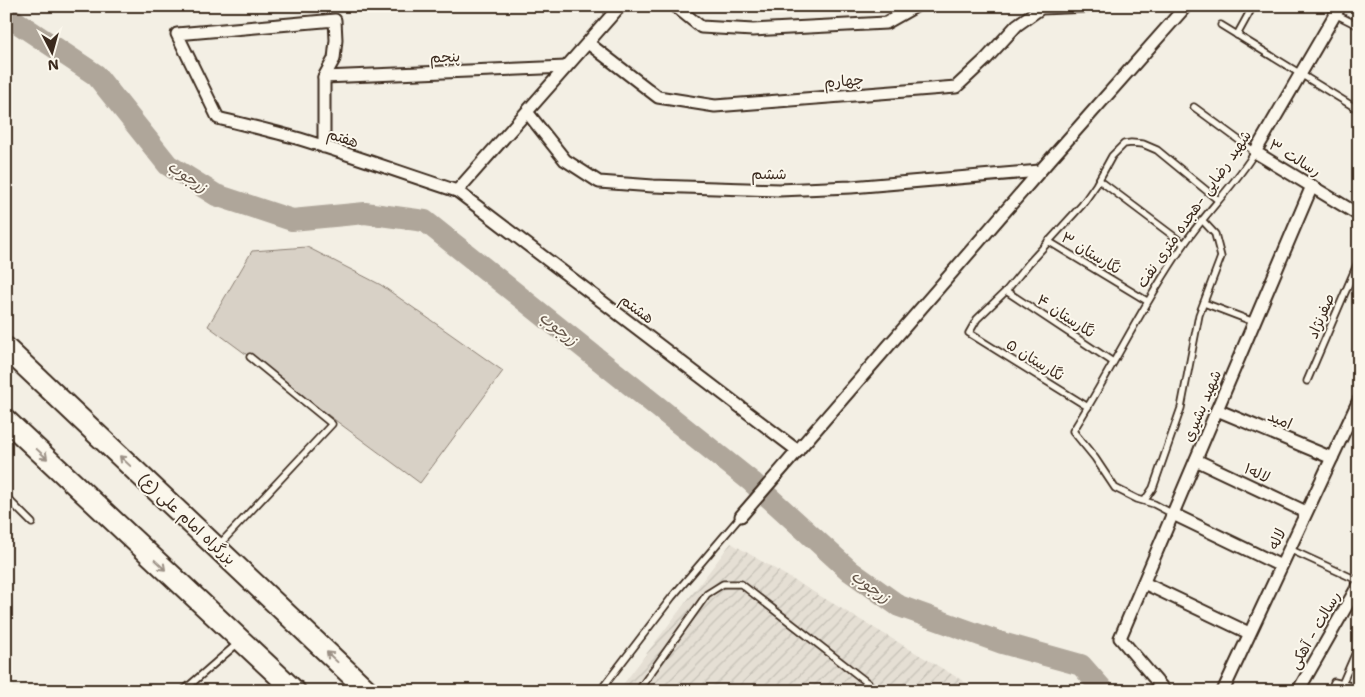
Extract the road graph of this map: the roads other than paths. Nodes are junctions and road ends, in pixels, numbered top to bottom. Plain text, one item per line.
1 (620, 6) edge
2 (675, 6) edge
3 (916, 6) edge
4 (1089, 6) edge
5 (1186, 6) edge
6 (1253, 6) edge
7 (1041, 7) edge
8 (1338, 10) edge
9 (1221, 25) dead end
10 (1359, 26) edge
11 (1237, 35) junction
12 (588, 43) junction
13 (566, 67) junction
14 (1300, 75) junction
15 (324, 77) junction
16 (1194, 107) dead end
17 (1359, 110) edge
18 (527, 112) junction
19 (324, 147) junction
20 (1255, 152) junction
21 (1040, 171) junction
22 (1099, 180) junction
23 (1312, 186) junction
24 (457, 191) junction
25 (1218, 200) junction
26 (1359, 215) edge
27 (1202, 220) junction
28 (1048, 241) junction
29 (1184, 244) junction
30 (1359, 260) edge
31 (1006, 291) junction
32 (1147, 301) junction
33 (1204, 303) junction
34 (1254, 322) junction
35 (6, 348) edge
36 (250, 357) dead end
37 (1113, 362) junction
38 (1307, 381) dead end
39 (1359, 400) edge
40 (1088, 407) junction
41 (1217, 410) junction
42 (12, 428) edge
43 (796, 454) junction
44 (1332, 458) junction
45 (1196, 460) junction
46 (6, 497) edge
47 (1145, 500) junction
48 (1306, 512) junction
49 (1173, 514) junction
50 (741, 516) joint
51 (32, 523) dead end
52 (217, 548) junction
53 (1289, 549) junction
54 (1281, 566) junction
55 (1144, 583) junction
56 (1357, 588) edge
57 (1250, 633) junction
58 (241, 640) junction
59 (1359, 644) edge
60 (285, 684) edge
61 (1342, 684) junction
62 (1359, 688) edge
63 (183, 691) edge
64 (368, 691) edge
65 (600, 691) edge
66 (638, 691) edge
67 (878, 691) edge
68 (1165, 691) edge
69 (1222, 691) edge
70 (1298, 691) edge
71 (1331, 691) edge

1 - 12 street
2 - 3 street
4 - 7 street, چهارم
5 - 21 street
6 - 11 lane
7 - 12 street, چهارم
8 - 10 lane
8 - 14 street, شهید رضایی -هجده متری نفت
9 - 11 lane
11 - 14 lane
12 - 13 street
13 - 15 street, پنجم
13 - 18 street
14 - 17 lane
14 - 20 street, شهید رضایی -هجده متری نفت
15 - 19 street
15 - 19 street, هفتم
16 - 20 lane, رسالت ۳
18 - 21 street, ششم
18 - 24 street
19 - 24 street, هفتم
20 - 23 street, رسالت ۳
20 - 25 lane, شهید رضایی -هجده متری نفت
21 - 43 street
22 - 25 lane
22 - 28 lane
22 - 29 lane
23 - 26 street, رسالت ۳
23 - 34 street, شهید بشیری
24 - 43 street, هشتم
25 - 27 lane, شهید رضایی -هجده متری نفت
27 - 29 lane, شهید رضایی -هجده متری نفت
27 - 33 lane
28 - 31 lane
28 - 32 lane, نگارستان ۳
29 - 32 lane, شهید رضایی -هجده متری نفت
30 - 38 lane, صفرنژاد
31 - 37 lane, نگارستان ۴
31 - 40 lane, نگارستان ۵
32 - 37 lane, شهید رضایی -هجده متری نفت
33 - 34 lane
33 - 47 lane
34 - 41 street, شهید بشیری
52 -> 35 highway, بزرگراه امام علی (ع)
36 - 52 lane
37 - 40 lane, شهید رضایی -هجده متری نفت
39 - 44 street, لاله
40 - 47 lane, شهید رضایی -هجده متری نفت
41 - 44 street, امید
41 - 45 street, شهید بشیری
42 -> 58 highway
43 - 50 street
44 - 48 street, لاله
45 - 48 street, لاله۱
45 - 49 street, شهید بشیری
46 - 51 lane
47 - 49 lane
48 - 53 street, لاله
49 - 54 street
49 - 55 street, شهید بشیری
50 - 65 lane
64 -> 52 highway, بزرگراه امام علی (ع)
53 - 54 street, لاله
53 - 56 lane
54 - 57 street, لاله
55 - 57 street
55 - 68 street, شهید بشیری
56 - 70 street, رسالت - آهکی
57 - 69 street, لاله
58 - 60 highway
58 - 63 lane
59 - 61 lane
61 - 62 lane
61 - 71 lane
66 - 67 lane

